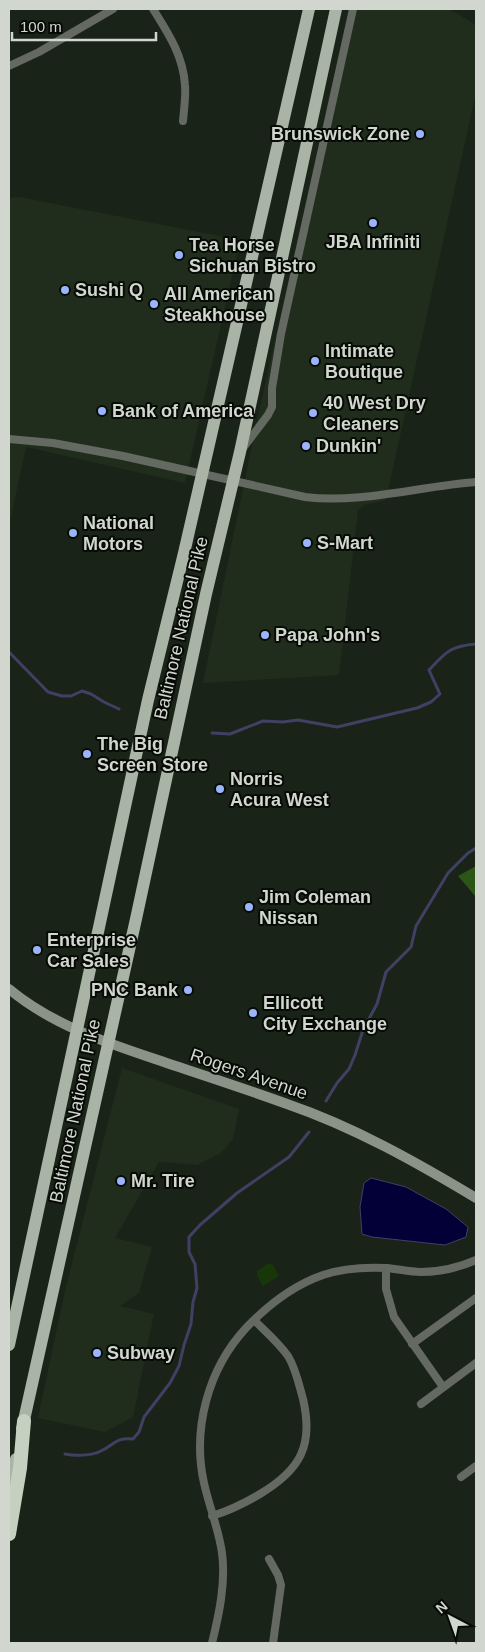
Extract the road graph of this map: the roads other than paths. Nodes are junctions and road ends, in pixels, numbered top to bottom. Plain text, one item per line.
1 (113, 9) edge
2 (153, 9) edge
3 (309, 9) edge
4 (336, 9) edge
5 (353, 9) edge
6 (9, 66) edge
7 (183, 121) dead end
8 (9, 439) edge
9 (240, 452) junction
10 (202, 474) junction
11 (233, 481) junction
12 (476, 482) edge
13 (9, 989) edge
14 (76, 1030) junction
15 (108, 1043) junction
16 (476, 1198) edge
17 (476, 1260) edge
18 (386, 1268) junction
19 (476, 1298) edge
20 (254, 1320) junction
21 (412, 1344) junction
22 (9, 1345) edge
23 (476, 1363) edge
24 (443, 1387) junction
25 (421, 1404) dead end
26 (24, 1421) junction
27 (476, 1466) edge
28 (461, 1477) dead end
29 (9, 1489) edge
30 (212, 1516) junction
31 (9, 1534) edge
32 (269, 1560) dead end
33 (275, 1641) edge
34 (212, 1643) edge

1 - 6 street
2 - 7 street
3 - 10 main road, Baltimore National Pike
4 - 9 main road, Baltimore National Pike
5 - 9 street
8 - 10 street
9 - 11 main road, Baltimore National Pike
10 - 11 street
10 - 14 main road, Baltimore National Pike
11 - 12 street
11 - 15 main road, Baltimore National Pike
13 - 14 main road, Rogers Avenue
14 - 15 main road, Rogers Avenue
14 - 22 main road, Baltimore National Pike
15 - 16 main road, Rogers Avenue
15 - 26 main road, Baltimore National Pike
17 - 18 street
18 - 20 street
18 - 21 street
19 - 21 street
20 - 30 street
20 - 30 street
21 - 24 street
23 - 24 street
24 - 25 street
26 - 29 main road, Baltimore National Pike
26 - 31 highway
27 - 28 street
30 - 34 street
32 - 33 street

